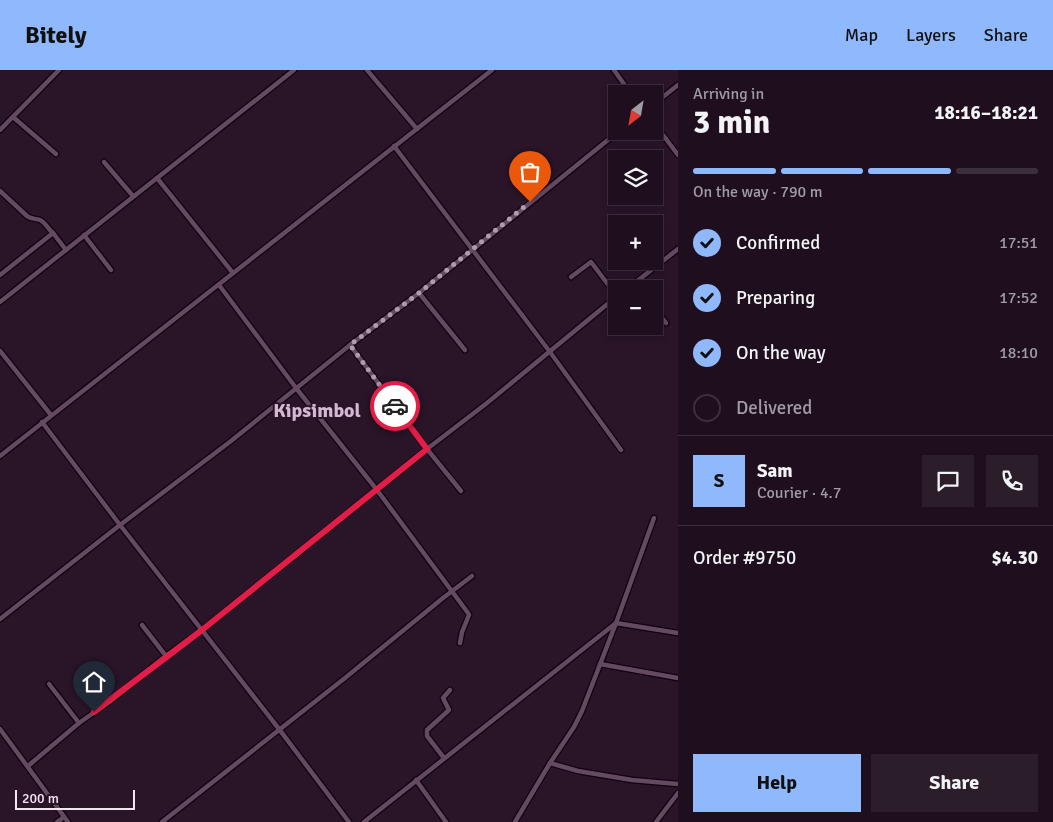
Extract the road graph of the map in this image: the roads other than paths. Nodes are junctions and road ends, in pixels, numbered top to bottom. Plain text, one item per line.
1 (59, 70) edge
2 (294, 70) edge
3 (367, 70) edge
4 (492, 70) edge
5 (614, 70) edge
6 (625, 85) edge
7 (678, 85) edge
8 (663, 97) edge
9 (13, 117) junction
10 (417, 129) junction
11 (0, 130) edge
12 (663, 135) edge
13 (608, 140) edge
14 (394, 146) junction
15 (56, 154) dead end
16 (678, 155) edge
17 (104, 162) dead end
18 (157, 178) junction
19 (0, 191) edge
20 (133, 196) junction
21 (53, 234) junction
22 (84, 235) junction
23 (472, 249) junction
24 (66, 250) junction
25 (678, 250) edge
26 (111, 270) dead end
27 (233, 273) junction
28 (0, 275) edge
29 (571, 277) dead end
30 (639, 280) edge
31 (219, 285) junction
32 (608, 285) edge
33 (419, 293) junction
34 (0, 302) edge
35 (608, 303) edge
36 (663, 319) edge
37 (666, 323) dead end
38 (350, 345) junction
39 (465, 350) dead end
40 (0, 351) edge
41 (550, 352) junction
42 (296, 388) junction
43 (51, 415) junction
44 (42, 422) junction
45 (427, 449) junction
46 (621, 450) dead end
47 (0, 456) edge
48 (377, 490) junction
49 (461, 491) dead end
50 (654, 518) dead end
51 (120, 525) junction
52 (472, 576) dead end
53 (452, 591) junction
54 (0, 618) edge
55 (616, 624) junction
56 (142, 625) dead end
57 (202, 630) junction
58 (678, 633) edge
59 (460, 643) dead end
60 (166, 656) junction
61 (600, 664) junction
62 (678, 678) edge
63 (49, 684) dead end
64 (450, 690) dead end
65 (79, 723) junction
66 (0, 729) edge
67 (279, 729) junction
68 (444, 758) junction
69 (550, 763) junction
70 (28, 766) junction
71 (416, 780) junction
72 (678, 784) edge
73 (678, 794) edge
74 (64, 817) junction
75 (57, 822) edge
76 (68, 822) edge
77 (162, 822) edge
78 (349, 822) edge
79 (364, 822) edge
80 (446, 822) edge
81 (515, 822) edge
82 (656, 822) edge

1 - 9 street
2 - 18 street
3 - 10 street
4 - 10 street
5 - 6 street
7 - 8 street
9 - 11 street
9 - 15 street
10 - 14 street
12 - 16 street
13 - 23 street
14 - 23 street
14 - 27 street
17 - 20 street
18 - 20 street
18 - 27 street
19 - 21 street
20 - 22 street
21 - 24 street
21 - 28 street
22 - 24 street
22 - 26 street
23 - 33 street
23 - 41 street
24 - 34 street
25 - 30 street
27 - 31 street
29 - 32 street
31 - 42 street
31 - 43 street
33 - 38 street
33 - 39 street
35 - 41 street
36 - 37 street
38 - 42 street
38 - 45 street
40 - 43 street
41 - 45 street
41 - 46 street
42 - 48 street
42 - 51 street
43 - 44 street
44 - 47 street
44 - 51 street
45 - 48 street
45 - 49 street
48 - 53 street
48 - 57 street
50 - 55 street
51 - 54 street
51 - 57 street
52 - 53 street
53 - 59 street
53 - 67 street
55 - 58 street
55 - 61 street
55 - 68 street
56 - 60 street
57 - 60 street
57 - 67 street
60 - 65 street
61 - 62 street
61 - 69 street
63 - 65 street
64 - 68 street
65 - 70 street
66 - 70 street
67 - 77 street
67 - 78 street
68 - 71 street
69 - 72 street
69 - 81 street
70 - 74 street
71 - 79 street
71 - 80 street
73 - 82 street
74 - 75 street
74 - 76 street

